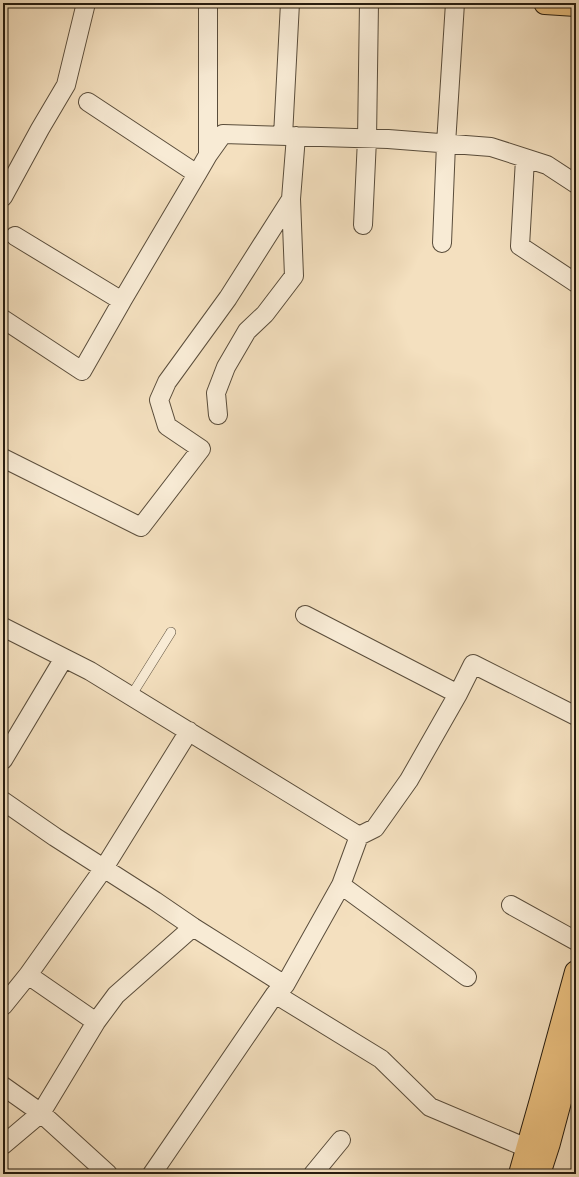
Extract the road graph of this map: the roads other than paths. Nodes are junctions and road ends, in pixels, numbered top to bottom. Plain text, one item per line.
1 (86, 3) edge
2 (208, 3) edge
3 (290, 3) edge
4 (369, 3) edge
5 (455, 3) edge
6 (545, 3) edge
7 (576, 5) edge
8 (88, 102) dead end
9 (289, 136) junction
10 (367, 139) junction
11 (446, 144) junction
12 (208, 155) junction
13 (525, 158) junction
14 (197, 174) junction
15 (576, 184) edge
16 (3, 197) edge
17 (291, 199) junction
18 (363, 225) dead end
19 (15, 236) dead end
20 (442, 243) dead end
21 (576, 283) edge
22 (122, 301) junction
23 (3, 319) edge
24 (218, 415) dead end
25 (3, 458) edge
26 (305, 615) dead end
27 (3, 627) edge
28 (170, 632) dead end
29 (64, 658) junction
30 (458, 694) junction
31 (131, 696) junction
32 (576, 716) edge
33 (189, 731) junction
34 (3, 760) edge
35 (3, 802) edge
36 (358, 836) junction
37 (104, 868) junction
38 (341, 885) junction
39 (511, 905) dead end
40 (193, 927) junction
41 (576, 941) edge
42 (576, 972) edge
43 (28, 975) junction
44 (467, 978) dead end
45 (280, 989) junction
46 (3, 1006) edge
47 (96, 1022) junction
48 (576, 1042) edge
49 (3, 1086) edge
50 (41, 1113) junction
51 (341, 1140) dead end
52 (3, 1145) edge
53 (527, 1148) junction
54 (108, 1174) edge
55 (152, 1174) edge
56 (314, 1174) edge
57 (520, 1174) edge
58 (539, 1174) edge

1 - 16 street
2 - 12 street
3 - 9 street
4 - 10 street
5 - 11 street
6 - 7 main road
8 - 14 street
9 - 10 street
9 - 12 street
9 - 17 street
10 - 11 street
10 - 18 street
11 - 13 street
11 - 20 street
12 - 14 street
13 - 15 street
13 - 21 street
14 - 22 street
17 - 24 street
17 - 25 street
19 - 22 street
22 - 23 street
26 - 30 street
27 - 29 street
28 - 31 lane
29 - 31 street
29 - 34 street
30 - 32 street
30 - 36 street
31 - 33 street
33 - 36 street
33 - 37 street
35 - 37 street
36 - 38 street
37 - 40 street
37 - 43 street
38 - 44 street
38 - 45 street
39 - 41 street
40 - 45 street
40 - 47 street
42 - 53 main road
43 - 46 street
43 - 47 street
45 - 53 street
45 - 55 street
47 - 50 street
48 - 58 main road
49 - 50 street
50 - 52 street
50 - 54 street
51 - 56 street
53 - 57 main road

